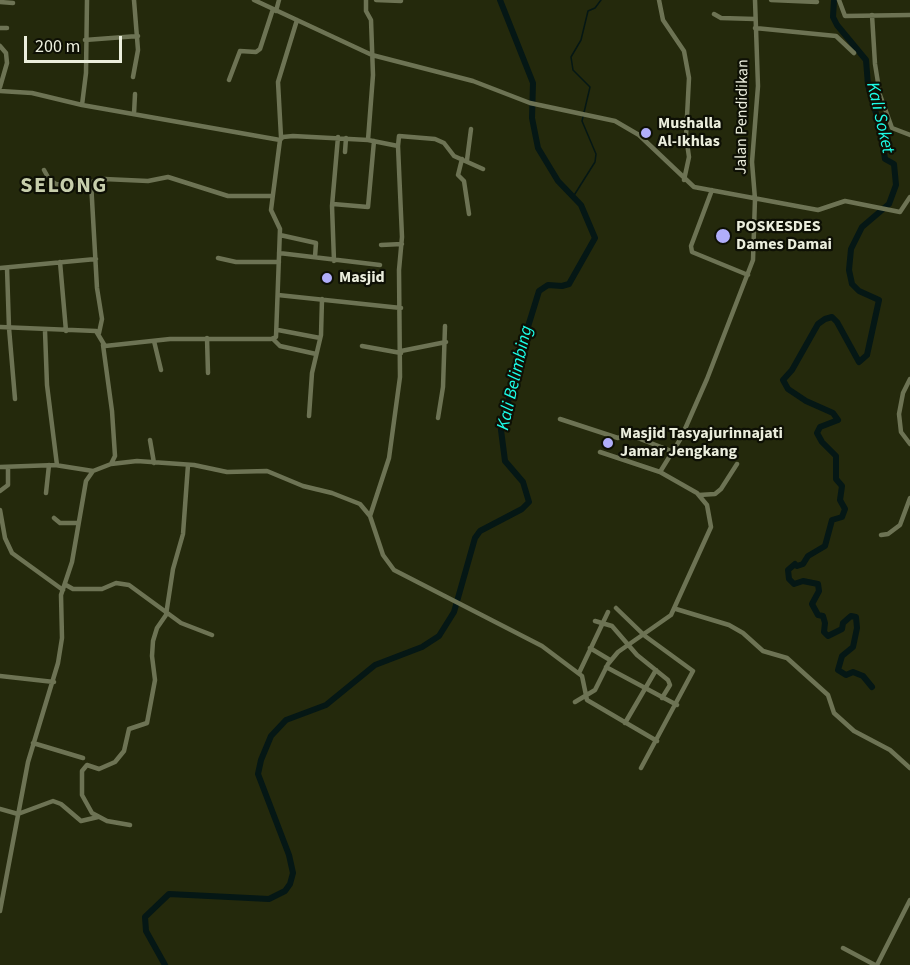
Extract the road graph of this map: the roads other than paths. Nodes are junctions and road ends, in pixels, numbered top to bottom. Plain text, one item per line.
1 (87, 0) edge
2 (134, 0) edge
3 (254, 0) edge
4 (279, 0) edge
5 (366, 0) edge
6 (376, 0) edge
7 (658, 0) edge
8 (754, 0) edge
9 (771, 0) edge
10 (839, 0) edge
11 (401, 1) edge
12 (0, 2) edge
13 (817, 2) dead end
14 (13, 3) dead end
15 (275, 10) junction
16 (714, 14) dead end
17 (872, 15) junction
18 (910, 15) edge
19 (755, 19) junction
20 (297, 20) junction
21 (0, 28) edge
22 (7, 28) dead end
23 (755, 28) junction
24 (138, 36) junction
25 (85, 40) junction
26 (0, 46) edge
27 (854, 53) dead end
28 (372, 55) junction
29 (133, 77) dead end
30 (229, 80) dead end
31 (0, 89) edge
32 (135, 94) dead end
33 (82, 105) junction
34 (134, 114) junction
35 (471, 129) dead end
36 (910, 135) edge
37 (338, 137) junction
38 (346, 138) junction
39 (281, 139) junction
40 (371, 141) junction
41 (398, 146) junction
42 (345, 152) dead end
43 (465, 159) junction
44 (483, 169) dead end
45 (44, 170) dead end
46 (684, 180) junction
47 (91, 186) junction
48 (712, 190) junction
49 (273, 196) junction
50 (910, 197) edge
51 (755, 199) junction
52 (333, 204) junction
53 (469, 214) dead end
54 (280, 235) junction
55 (402, 244) junction
56 (381, 245) dead end
57 (279, 253) junction
58 (315, 257) junction
59 (219, 258) dead end
60 (96, 260) junction
61 (334, 261) junction
62 (60, 262) junction
63 (279, 262) junction
64 (380, 265) dead end
65 (0, 268) edge
66 (7, 268) junction
67 (748, 275) junction
68 (279, 295) junction
69 (322, 299) junction
70 (401, 308) junction
71 (445, 326) dead end
72 (0, 327) edge
73 (9, 328) junction
74 (278, 330) junction
75 (45, 331) junction
76 (66, 331) junction
77 (99, 333) junction
78 (207, 338) junction
79 (320, 338) junction
80 (273, 339) junction
81 (154, 341) junction
82 (446, 342) junction
83 (103, 345) junction
84 (362, 346) dead end
85 (401, 352) junction
86 (316, 354) junction
87 (161, 370) dead end
88 (208, 373) dead end
89 (910, 379) edge
90 (15, 399) dead end
91 (309, 416) dead end
92 (438, 418) dead end
93 (560, 418) dead end
94 (150, 440) dead end
95 (910, 444) edge
96 (600, 452) dead end
97 (674, 452) junction
98 (154, 463) junction
99 (111, 464) junction
100 (737, 464) dead end
101 (49, 465) junction
102 (57, 465) junction
103 (188, 465) junction
104 (0, 467) edge
105 (8, 467) junction
106 (93, 471) junction
107 (660, 472) junction
108 (0, 491) edge
109 (46, 493) dead end
110 (699, 495) junction
111 (910, 498) edge
112 (0, 510) edge
113 (370, 516) junction
114 (54, 518) dead end
115 (77, 523) junction
116 (881, 535) dead end
117 (64, 587) junction
118 (616, 608) dead end
119 (676, 609) junction
120 (608, 612) dead end
121 (166, 613) junction
122 (595, 621) dead end
123 (604, 622) junction
124 (212, 635) dead end
125 (645, 636) junction
126 (629, 644) junction
127 (590, 648) junction
128 (610, 660) junction
129 (606, 667) junction
130 (656, 670) junction
131 (579, 673) junction
132 (0, 676) edge
133 (54, 682) junction
134 (646, 690) junction
135 (586, 698) junction
136 (662, 698) junction
137 (575, 702) dead end
138 (677, 705) junction
139 (625, 723) junction
140 (657, 741) junction
141 (33, 743) junction
142 (83, 758) dead end
143 (641, 768) dead end
144 (910, 768) edge
145 (0, 809) edge
146 (18, 814) junction
147 (98, 817) junction
148 (130, 825) dead end
149 (0, 868) edge
150 (7, 869) junction
151 (910, 900) edge
152 (0, 911) edge
153 (843, 948) dead end
154 (876, 965) edge

1 - 25 street
2 - 24 street
3 - 15 street
4 - 15 street
5 - 28 street
6 - 11 street
7 - 46 street
8 - 19 street, Jalan Pendidikan
9 - 13 street
10 - 17 street
12 - 14 street
15 - 20 street
15 - 30 street
16 - 19 street
17 - 18 street
17 - 36 street
19 - 23 street, Jalan Pendidikan
20 - 28 street
20 - 39 street
21 - 22 street
23 - 27 street
23 - 51 street, Jalan Pendidikan
24 - 25 street
24 - 29 street
25 - 33 street
26 - 31 street
28 - 40 street
28 - 46 street
31 - 33 street
32 - 34 street
33 - 34 street
34 - 39 street
35 - 43 street
37 - 38 street
37 - 39 street
37 - 52 street
38 - 40 street
38 - 42 street
39 - 49 street
40 - 41 street
40 - 52 street
41 - 43 street
41 - 55 street
43 - 44 street
43 - 53 street
45 - 47 street
46 - 48 street
47 - 49 street
47 - 60 street
48 - 51 street
48 - 67 street
49 - 54 street
50 - 51 street
51 - 67 street, Jalan Pendidikan
52 - 61 street
54 - 57 street
54 - 58 street
55 - 56 street
55 - 70 street
57 - 58 street
57 - 63 street
58 - 61 street
59 - 63 street
60 - 62 street
60 - 77 street
61 - 64 street
62 - 66 street
62 - 76 street
63 - 68 street
65 - 66 street
66 - 73 street
67 - 97 street, Jalan Pendidikan
68 - 69 street
68 - 74 street
69 - 70 street
69 - 79 street
70 - 85 street
71 - 82 street
72 - 73 street
73 - 75 street
73 - 90 street
74 - 79 street
74 - 80 street
75 - 76 street
75 - 102 street
76 - 77 street
77 - 83 street
78 - 80 street
78 - 81 street
78 - 88 street
79 - 86 street
80 - 86 street
81 - 83 street
81 - 87 street
82 - 85 street
82 - 92 street
83 - 99 street
84 - 85 street
85 - 113 street
86 - 91 street
89 - 95 street
93 - 97 street
94 - 98 street
96 - 107 street
97 - 107 street, Jalan Pendidikan
98 - 99 street
98 - 103 street
99 - 106 street
100 - 110 street
101 - 102 street
101 - 105 street
101 - 109 street
102 - 106 street
103 - 113 street
103 - 121 street
104 - 105 street
105 - 108 street
106 - 115 street
107 - 110 street
110 - 119 street
111 - 116 street
112 - 117 street
113 - 131 street
114 - 115 street
115 - 117 street
117 - 121 street
117 - 133 street
118 - 125 street
119 - 125 street
119 - 144 street
120 - 123 street
121 - 124 street
121 - 147 street
122 - 123 street
123 - 126 street
123 - 127 street
125 - 126 street
125 - 138 street
126 - 128 street
126 - 130 street
127 - 128 street
127 - 131 street
128 - 129 street
129 - 134 street
129 - 135 street
130 - 134 street
130 - 136 street
131 - 135 street
132 - 133 street
133 - 141 street
134 - 136 street
134 - 139 street
135 - 137 street
135 - 139 street
136 - 138 street
138 - 140 street
139 - 140 street
140 - 143 street
141 - 142 street
141 - 146 street
145 - 146 street
146 - 147 street
146 - 150 street
147 - 148 street
149 - 150 street
150 - 152 street
151 - 154 street
153 - 154 street

